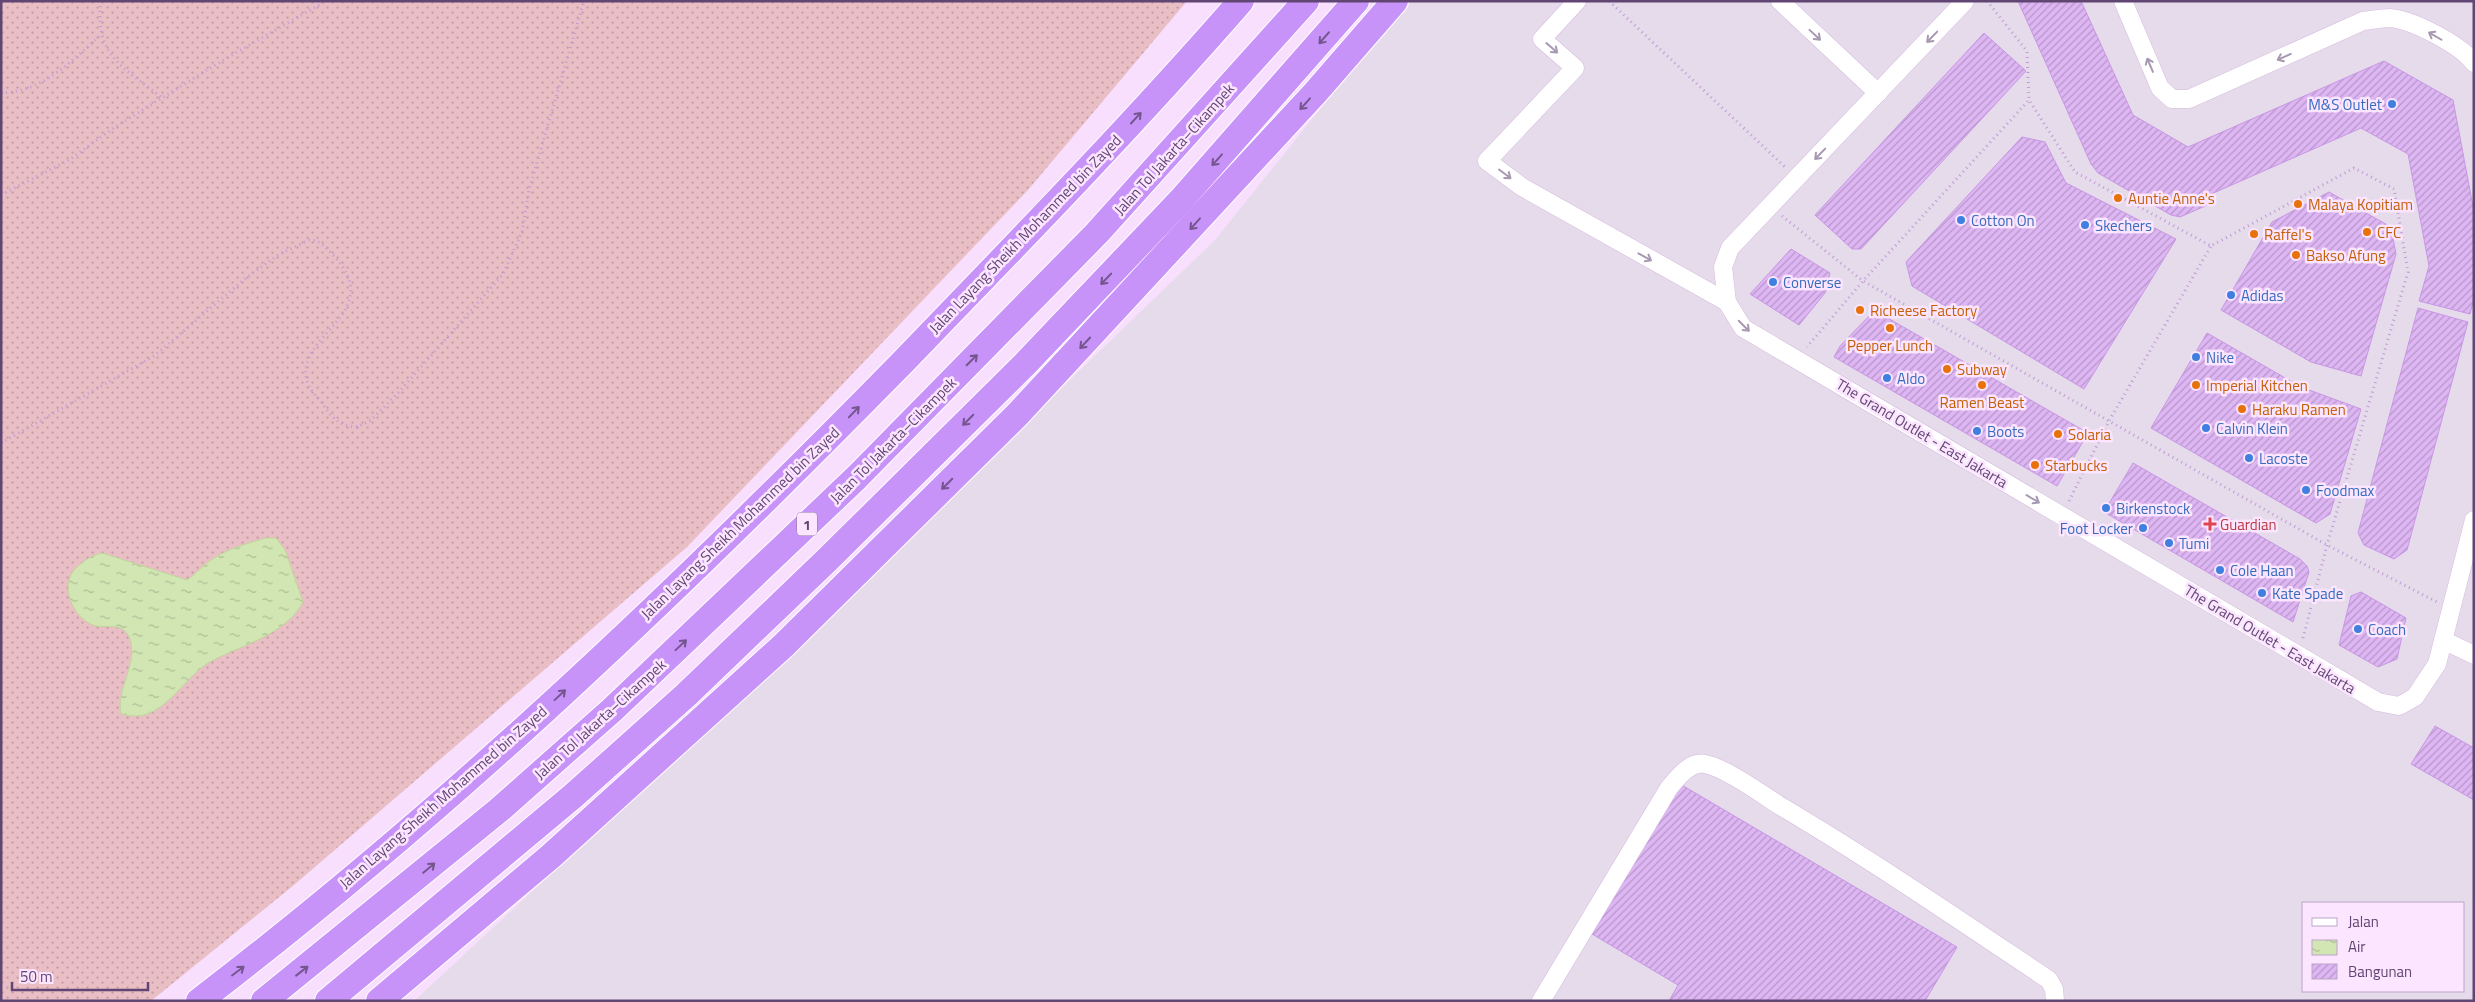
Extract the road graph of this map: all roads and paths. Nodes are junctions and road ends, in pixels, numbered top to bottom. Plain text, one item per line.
1 (101, 1) edge
2 (326, 1) edge
3 (584, 1) edge
4 (1241, 1) edge
5 (1306, 1) edge
6 (1356, 1) edge
7 (1395, 1) edge
8 (1577, 1) edge
9 (1609, 1) edge
10 (1780, 1) edge
11 (1966, 1) edge
12 (1986, 1) edge
13 (2123, 1) edge
14 (100, 35) junction
15 (2474, 64) edge
16 (1, 93) edge
17 (1878, 93) junction
18 (162, 98) junction
19 (2029, 100) junction
20 (1797, 178) junction
21 (1, 195) edge
22 (1770, 206) junction
23 (2211, 246) junction
24 (1864, 281) junction
25 (1727, 302) junction
26 (1796, 359) junction
27 (2109, 421) junction
28 (1, 443) edge
29 (2062, 516) junction
30 (2474, 520) edge
31 (2326, 545) junction
32 (2469, 554) edge
33 (2451, 609) junction
34 (2443, 640) junction
35 (2299, 655) junction
36 (2474, 655) edge
37 (199, 1001) edge
38 (264, 1001) edge
39 (328, 1001) edge
40 (379, 1001) edge
41 (1541, 1001) edge
42 (2055, 1001) edge

1 - 14 path
2 - 18 path
3 - 28 path
37 -> 4 highway, Jalan Layang Sheikh Mohammed bin Zayed
38 -> 5 highway, Jalan Tol Jakarta–Cikampek / 1
6 -> 39 highway
7 -> 40 highway
8 -> 25 lane
9 - 20 path
10 -> 17 lane
11 -> 17 lane, The Grand Outlet - East Jakarta
12 - 19 path
15 -> 13 lane
14 - 16 path
14 - 18 path
17 -> 20 lane, The Grand Outlet - East Jakarta
18 - 21 path
19 - 23 path
19 - 24 path
20 - 22 lane, The Grand Outlet - East Jakarta
22 - 24 path
22 - 25 lane, The Grand Outlet - East Jakarta
23 - 27 path
23 - 31 path
24 - 26 path
24 - 27 path
25 -> 26 lane, The Grand Outlet - East Jakarta
26 -> 29 lane, The Grand Outlet - East Jakarta
27 - 29 path
27 - 31 path
29 - 35 lane, The Grand Outlet - East Jakarta
30 - 32 lane, The Grand Outlet - East Jakarta
31 - 33 path
31 - 35 path
32 - 33 lane, The Grand Outlet - East Jakarta
33 - 34 lane, The Grand Outlet - East Jakarta
34 - 35 lane, The Grand Outlet - East Jakarta
34 - 36 lane
41 - 42 lane

